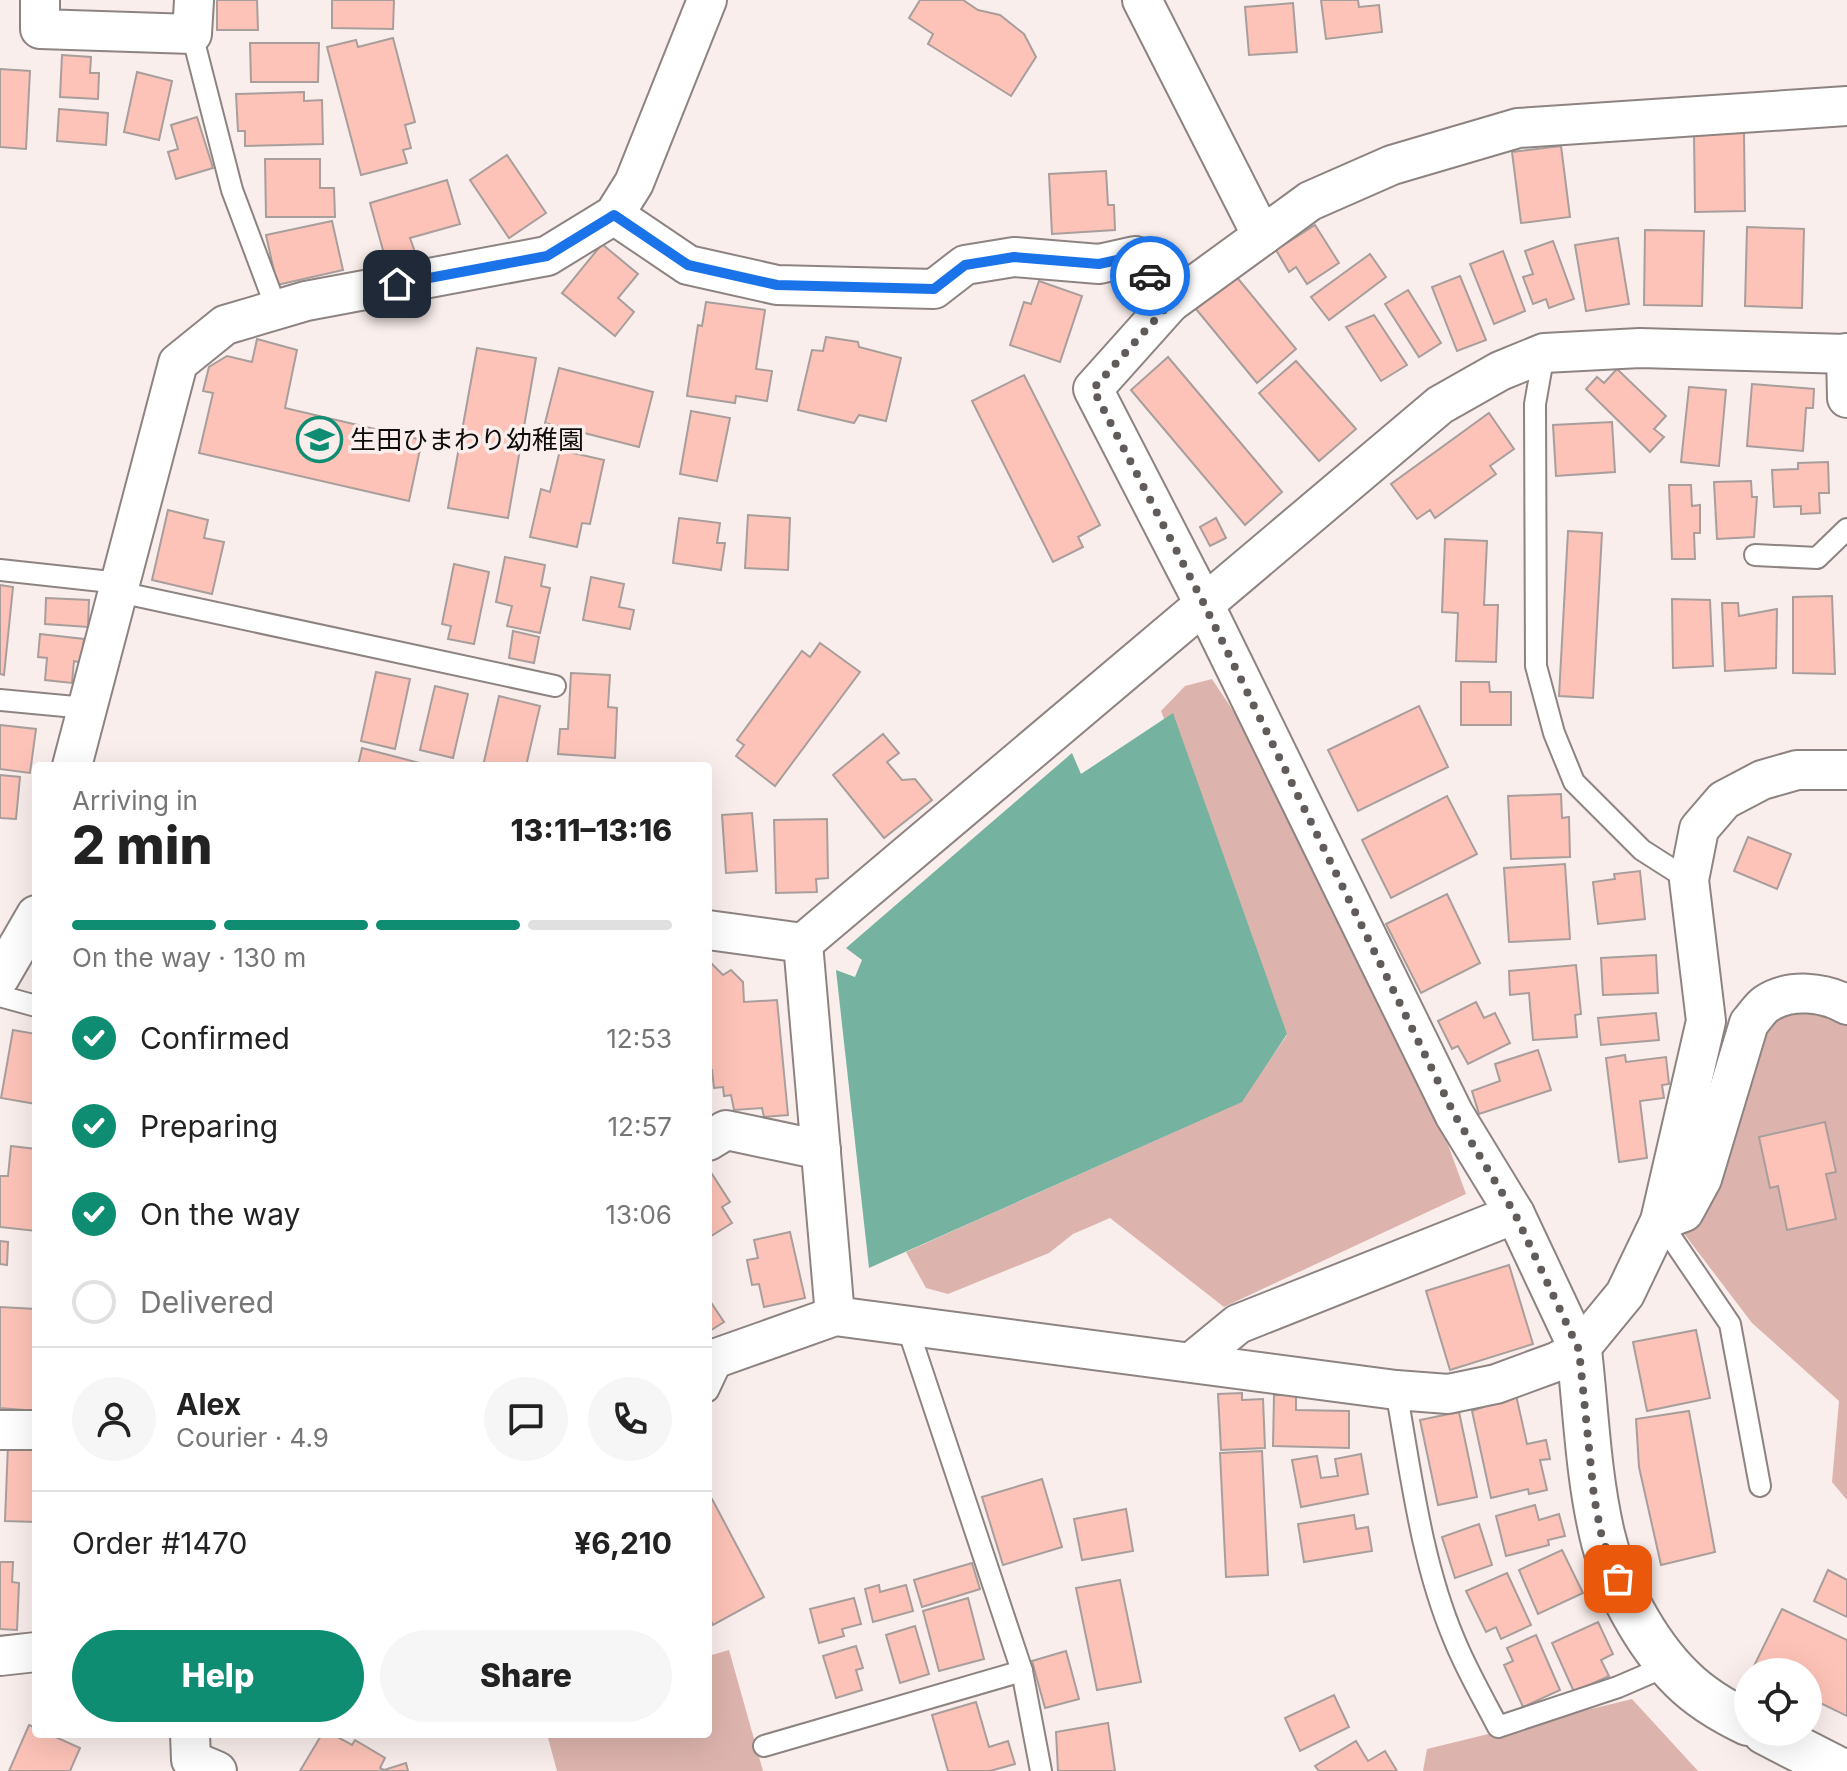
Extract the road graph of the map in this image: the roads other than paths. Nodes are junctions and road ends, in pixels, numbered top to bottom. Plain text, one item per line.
1 (40, 0) edge
2 (707, 0) edge
3 (1142, 0) edge
4 (193, 17) edge
5 (1847, 106) edge
6 (614, 215) junction
7 (1262, 236) junction
8 (1170, 303) junction
9 (277, 310) junction
10 (1544, 353) junction
11 (1846, 354) edge
12 (1847, 398) edge
13 (1847, 529) edge
14 (1755, 555) dead end
15 (0, 570) edge
16 (120, 588) junction
17 (1203, 602) junction
18 (555, 686) dead end
19 (0, 700) edge
20 (86, 708) junction
21 (73, 762) edge
22 (1847, 770) edge
23 (1689, 880) junction
24 (32, 922) edge
25 (712, 931) edge
26 (803, 943) junction
27 (2, 976) edge
28 (32, 1002) edge
29 (1847, 1005) edge
30 (712, 1139) edge
31 (821, 1150) junction
32 (1515, 1214) junction
33 (1660, 1221) junction
34 (835, 1316) junction
35 (907, 1326) junction
36 (1579, 1350) junction
37 (717, 1357) edge
38 (1193, 1361) junction
39 (1396, 1390) junction
40 (0, 1430) edge
41 (32, 1430) edge
42 (1760, 1486) dead end
43 (32, 1652) edge
44 (0, 1656) edge
45 (1669, 1665) junction
46 (1022, 1671) junction
47 (1734, 1715) edge
48 (190, 1738) edge
49 (764, 1746) dead end
50 (1792, 1746) edge
51 (217, 1771) edge
52 (1041, 1771) edge
53 (1841, 1771) edge

1 - 4 street
2 - 6 street
3 - 7 street
4 - 9 lane
5 - 7 street
6 - 8 street
6 - 9 street
7 - 8 street
8 - 17 street
9 - 16 street
10 - 11 street
10 - 17 street
10 - 23 lane
11 - 12 street
13 - 14 lane
15 - 16 lane
16 - 18 lane
16 - 20 street
17 - 26 street
17 - 32 street
19 - 20 lane
20 - 21 street
22 - 23 street
23 - 33 street
24 - 27 street
25 - 26 street
26 - 31 street
27 - 28 lane
29 - 33 street
30 - 31 street
31 - 34 street
32 - 36 street
32 - 38 street
33 - 36 street
33 - 42 lane
34 - 35 street
34 - 37 street
35 - 38 street
35 - 46 lane
36 - 39 street
36 - 45 street
38 - 39 street
39 - 45 lane
40 - 41 street
43 - 44 street
45 - 47 street
46 - 49 lane
46 - 52 lane
48 - 51 street
50 - 53 street

